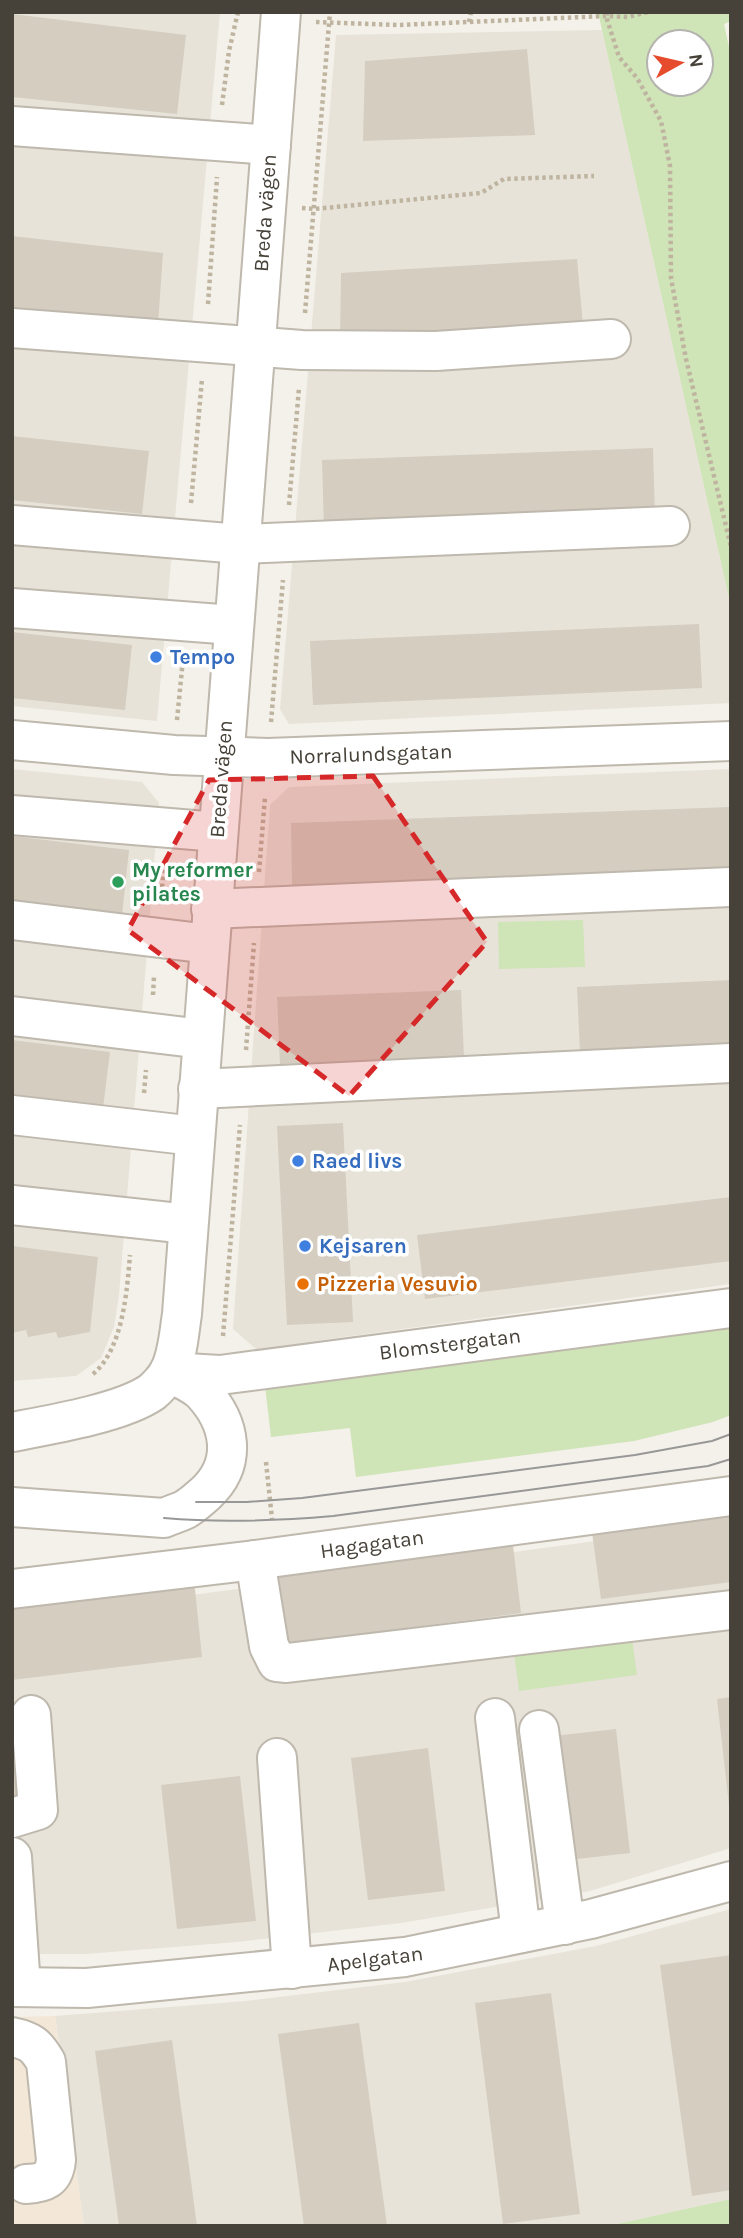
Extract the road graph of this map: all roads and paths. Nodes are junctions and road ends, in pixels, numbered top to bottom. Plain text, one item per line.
1 (330, 12) edge
2 (471, 12) edge
3 (648, 12) edge
4 (607, 14) edge
5 (281, 16) edge
6 (469, 22) junction
7 (329, 23) junction
8 (12, 126) edge
9 (271, 145) junction
10 (594, 176) dead end
11 (266, 205) junction
12 (314, 209) junction
13 (12, 328) edge
14 (611, 339) dead end
15 (255, 347) junction
16 (302, 350) junction
17 (12, 524) edge
18 (670, 526) dead end
19 (286, 542) junction
20 (240, 544) junction
21 (731, 547) edge
22 (12, 608) edge
23 (233, 625) junction
24 (12, 740) edge
25 (731, 741) edge
26 (223, 758) junction
27 (268, 758) junction
28 (12, 815) edge
29 (218, 832) junction
30 (731, 887) edge
31 (257, 907) junction
32 (12, 920) edge
33 (210, 926) junction
34 (12, 1016) edge
35 (202, 1039) junction
36 (731, 1063) edge
37 (243, 1087) junction
38 (198, 1089) junction
39 (12, 1115) edge
40 (195, 1136) junction
41 (12, 1205) edge
42 (188, 1224) junction
43 (731, 1308) edge
44 (169, 1372) junction
45 (220, 1375) junction
46 (12, 1432) edge
47 (12, 1488) edge
48 (731, 1496) edge
49 (196, 1503) junction
50 (12, 1507) edge
51 (255, 1560) junction
52 (12, 1589) edge
53 (731, 1610) edge
54 (30, 1715) dead end
55 (495, 1718) dead end
56 (539, 1730) dead end
57 (277, 1758) dead end
58 (12, 1818) edge
59 (12, 1857) edge
60 (731, 1881) edge
61 (565, 1925) junction
62 (521, 1933) junction
63 (292, 1969) junction
64 (17, 1987) edge
65 (12, 2037) edge
66 (26, 2184) dead end

1 - 7 path
2 - 6 path
3 - 4 path
4 - 6 path
4 - 21 path
5 - 7 path
5 - 9 street, Breda vägen
6 - 7 path
7 - 12 path
8 - 9 street
9 - 11 street, Breda vägen
10 - 12 path
11 - 12 path
11 - 15 street, Breda vägen
12 - 16 path
13 - 15 street
14 - 16 street
15 - 16 street
15 - 20 street, Breda vägen
16 - 19 path
17 - 20 street
18 - 19 street
19 - 20 street
19 - 27 path
20 - 23 street, Breda vägen
22 - 23 street
23 - 26 street, Breda vägen
24 - 26 street, Norralundsgatan
25 - 27 street, Norralundsgatan
26 - 27 street, Norralundsgatan
26 - 29 street, Breda vägen
27 - 31 path
28 - 29 street
29 - 33 street, Breda vägen
30 - 31 street
31 - 33 street
31 - 37 path
32 - 33 street
33 - 35 street, Breda vägen
34 - 35 street
35 - 38 street, Breda vägen
36 - 37 street
37 - 38 street
37 - 45 path
38 - 40 street, Breda vägen
39 - 40 street
40 - 42 street, Breda vägen
41 - 42 street
42 - 44 street, Breda vägen
43 - 45 street, Blomstergatan
44 - 45 street, Blomstergatan
44 - 46 street
44 - 49 street
47 - 49 street
48 - 51 street, Hagagatan
49 - 50 street
51 - 52 street, Hagagatan
51 - 53 street
54 - 58 street
55 - 62 street
56 - 61 street
57 - 63 street
59 - 64 street
60 - 61 street, Apelgatan
61 - 62 street, Apelgatan
62 - 63 street, Apelgatan
63 - 64 street, Apelgatan
65 - 66 street

